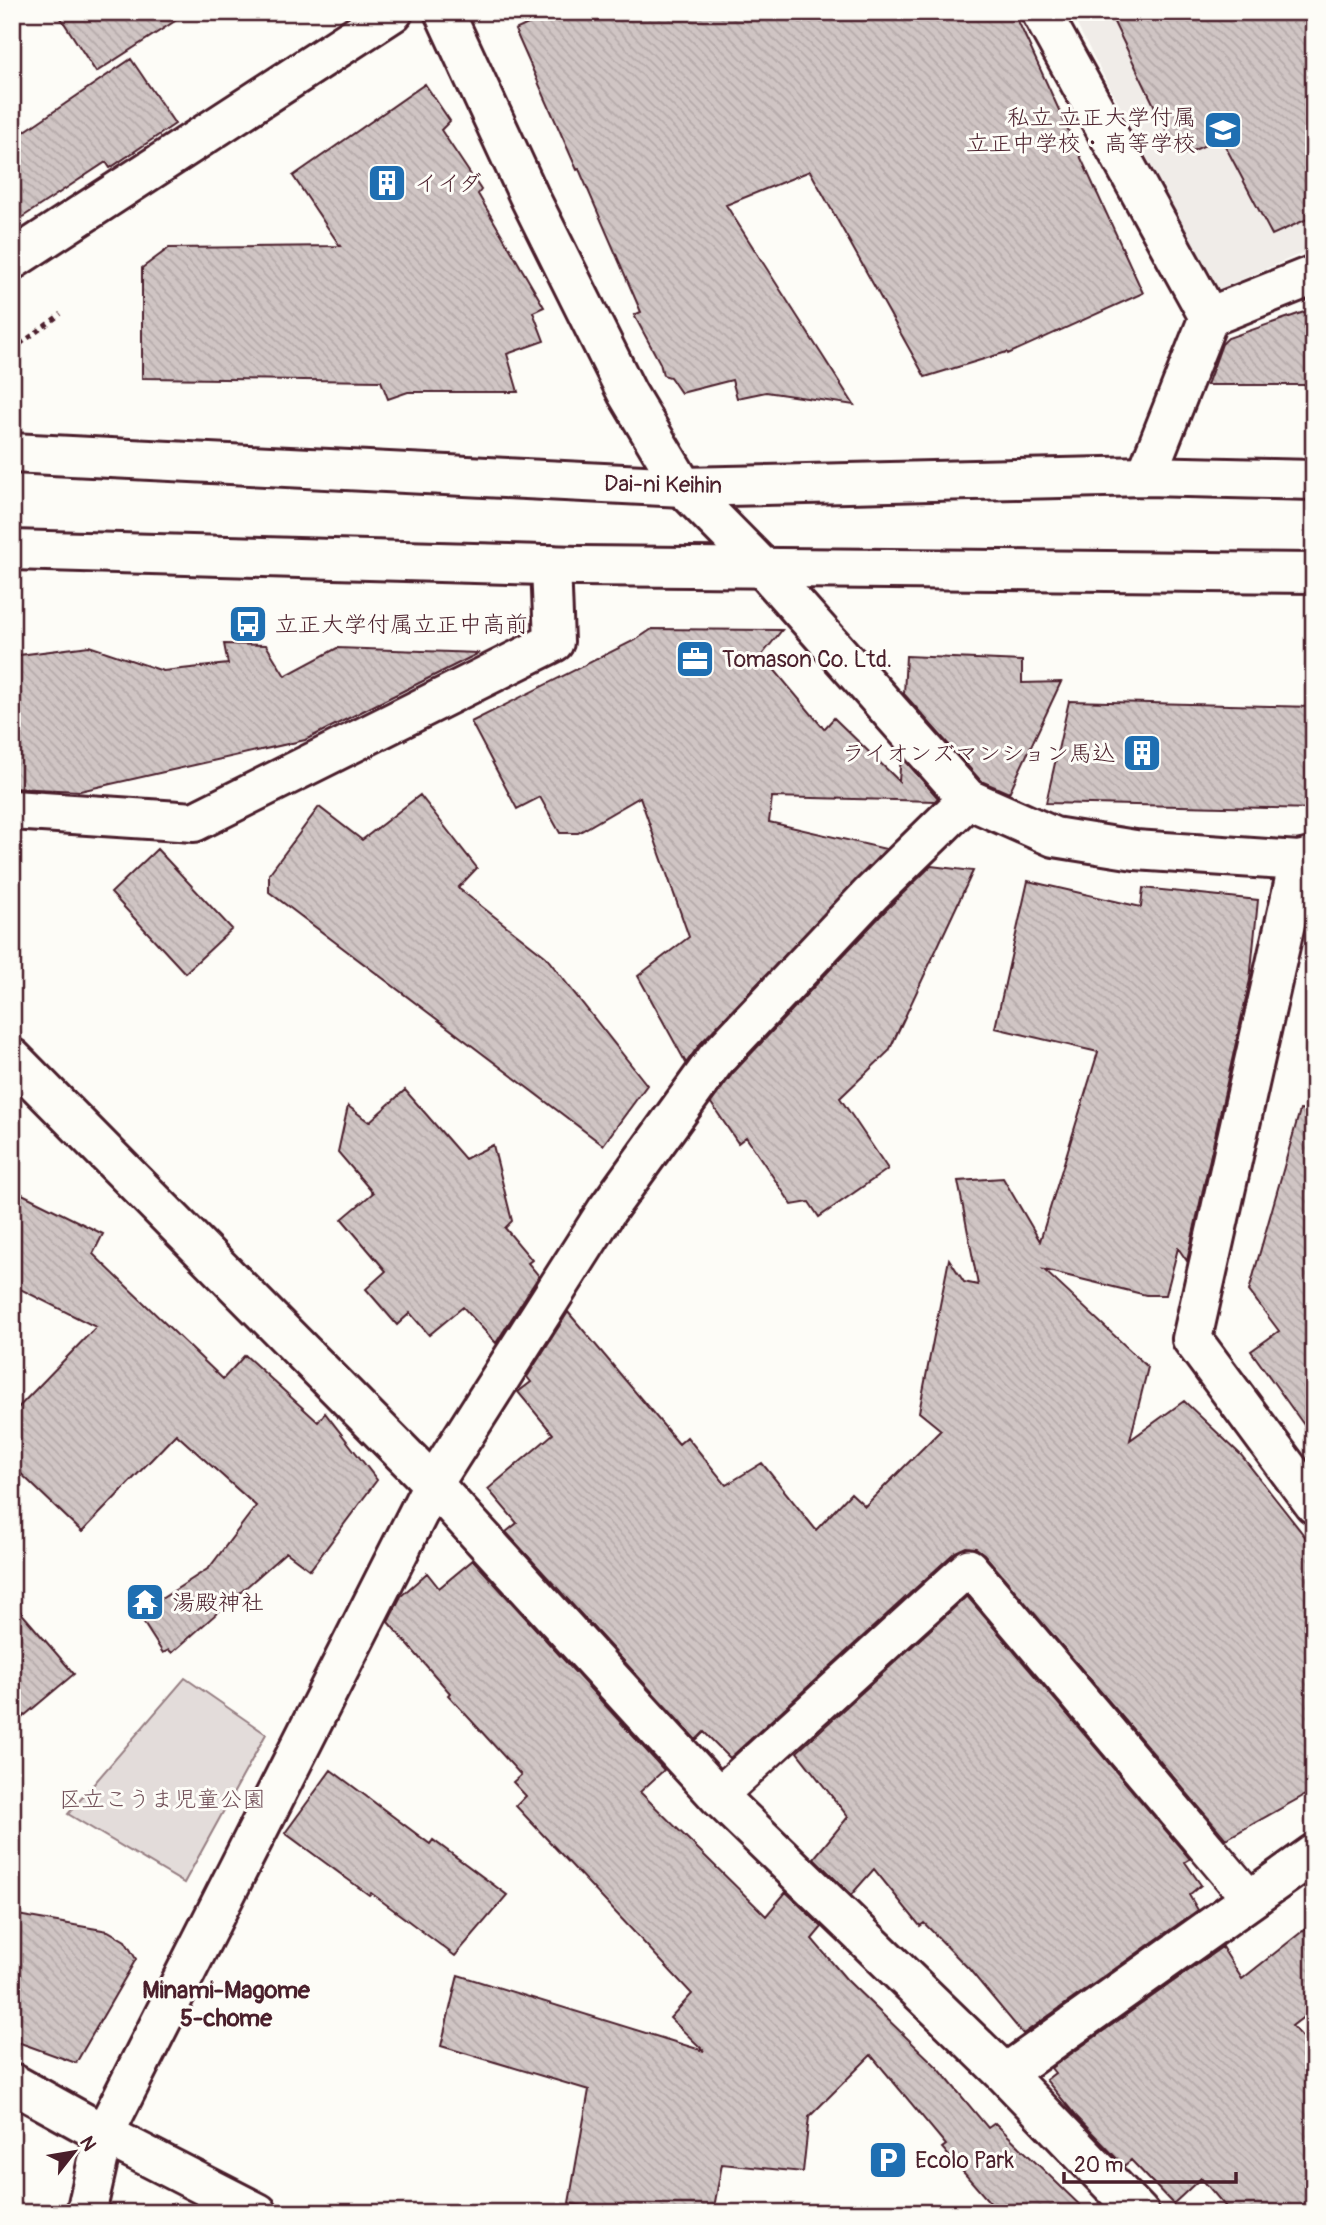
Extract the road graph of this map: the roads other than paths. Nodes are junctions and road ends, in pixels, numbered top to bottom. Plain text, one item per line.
1 (393, 12) edge
2 (444, 12) edge
3 (1041, 12) edge
4 (12, 260) edge
5 (1314, 275) edge
6 (1209, 317) junction
7 (12, 453) edge
8 (1146, 476) junction
9 (1314, 480) edge
10 (683, 487) junction
11 (12, 550) edge
12 (551, 565) junction
13 (764, 569) junction
14 (1314, 573) edge
15 (968, 799) junction
16 (12, 810) edge
17 (1307, 859) edge
18 (12, 1058) edge
19 (433, 1484) junction
20 (1314, 1504) edge
21 (718, 1796) junction
22 (1314, 1854) edge
23 (1250, 1899) junction
24 (1005, 2074) junction
25 (12, 2083) edge
26 (104, 2134) junction
27 (86, 2213) edge
28 (258, 2213) edge
29 (1139, 2213) edge

1 - 4 main road
2 - 10 main road
3 - 6 main road
5 - 6 main road
6 - 8 main road
7 - 10 main road, Dai-ni Keihin
8 - 9 main road, Dai-ni Keihin
8 - 10 main road, Dai-ni Keihin
10 - 13 main road
11 - 12 main road
12 - 13 main road
12 - 16 main road
13 - 14 main road
13 - 15 main road
15 - 17 main road
15 - 19 main road
17 - 20 main road
18 - 19 main road
19 - 21 main road
19 - 26 main road
21 - 23 lane
21 - 24 main road
22 - 23 main road
23 - 24 main road
24 - 29 main road
25 - 26 main road
26 - 27 main road
26 - 28 main road

